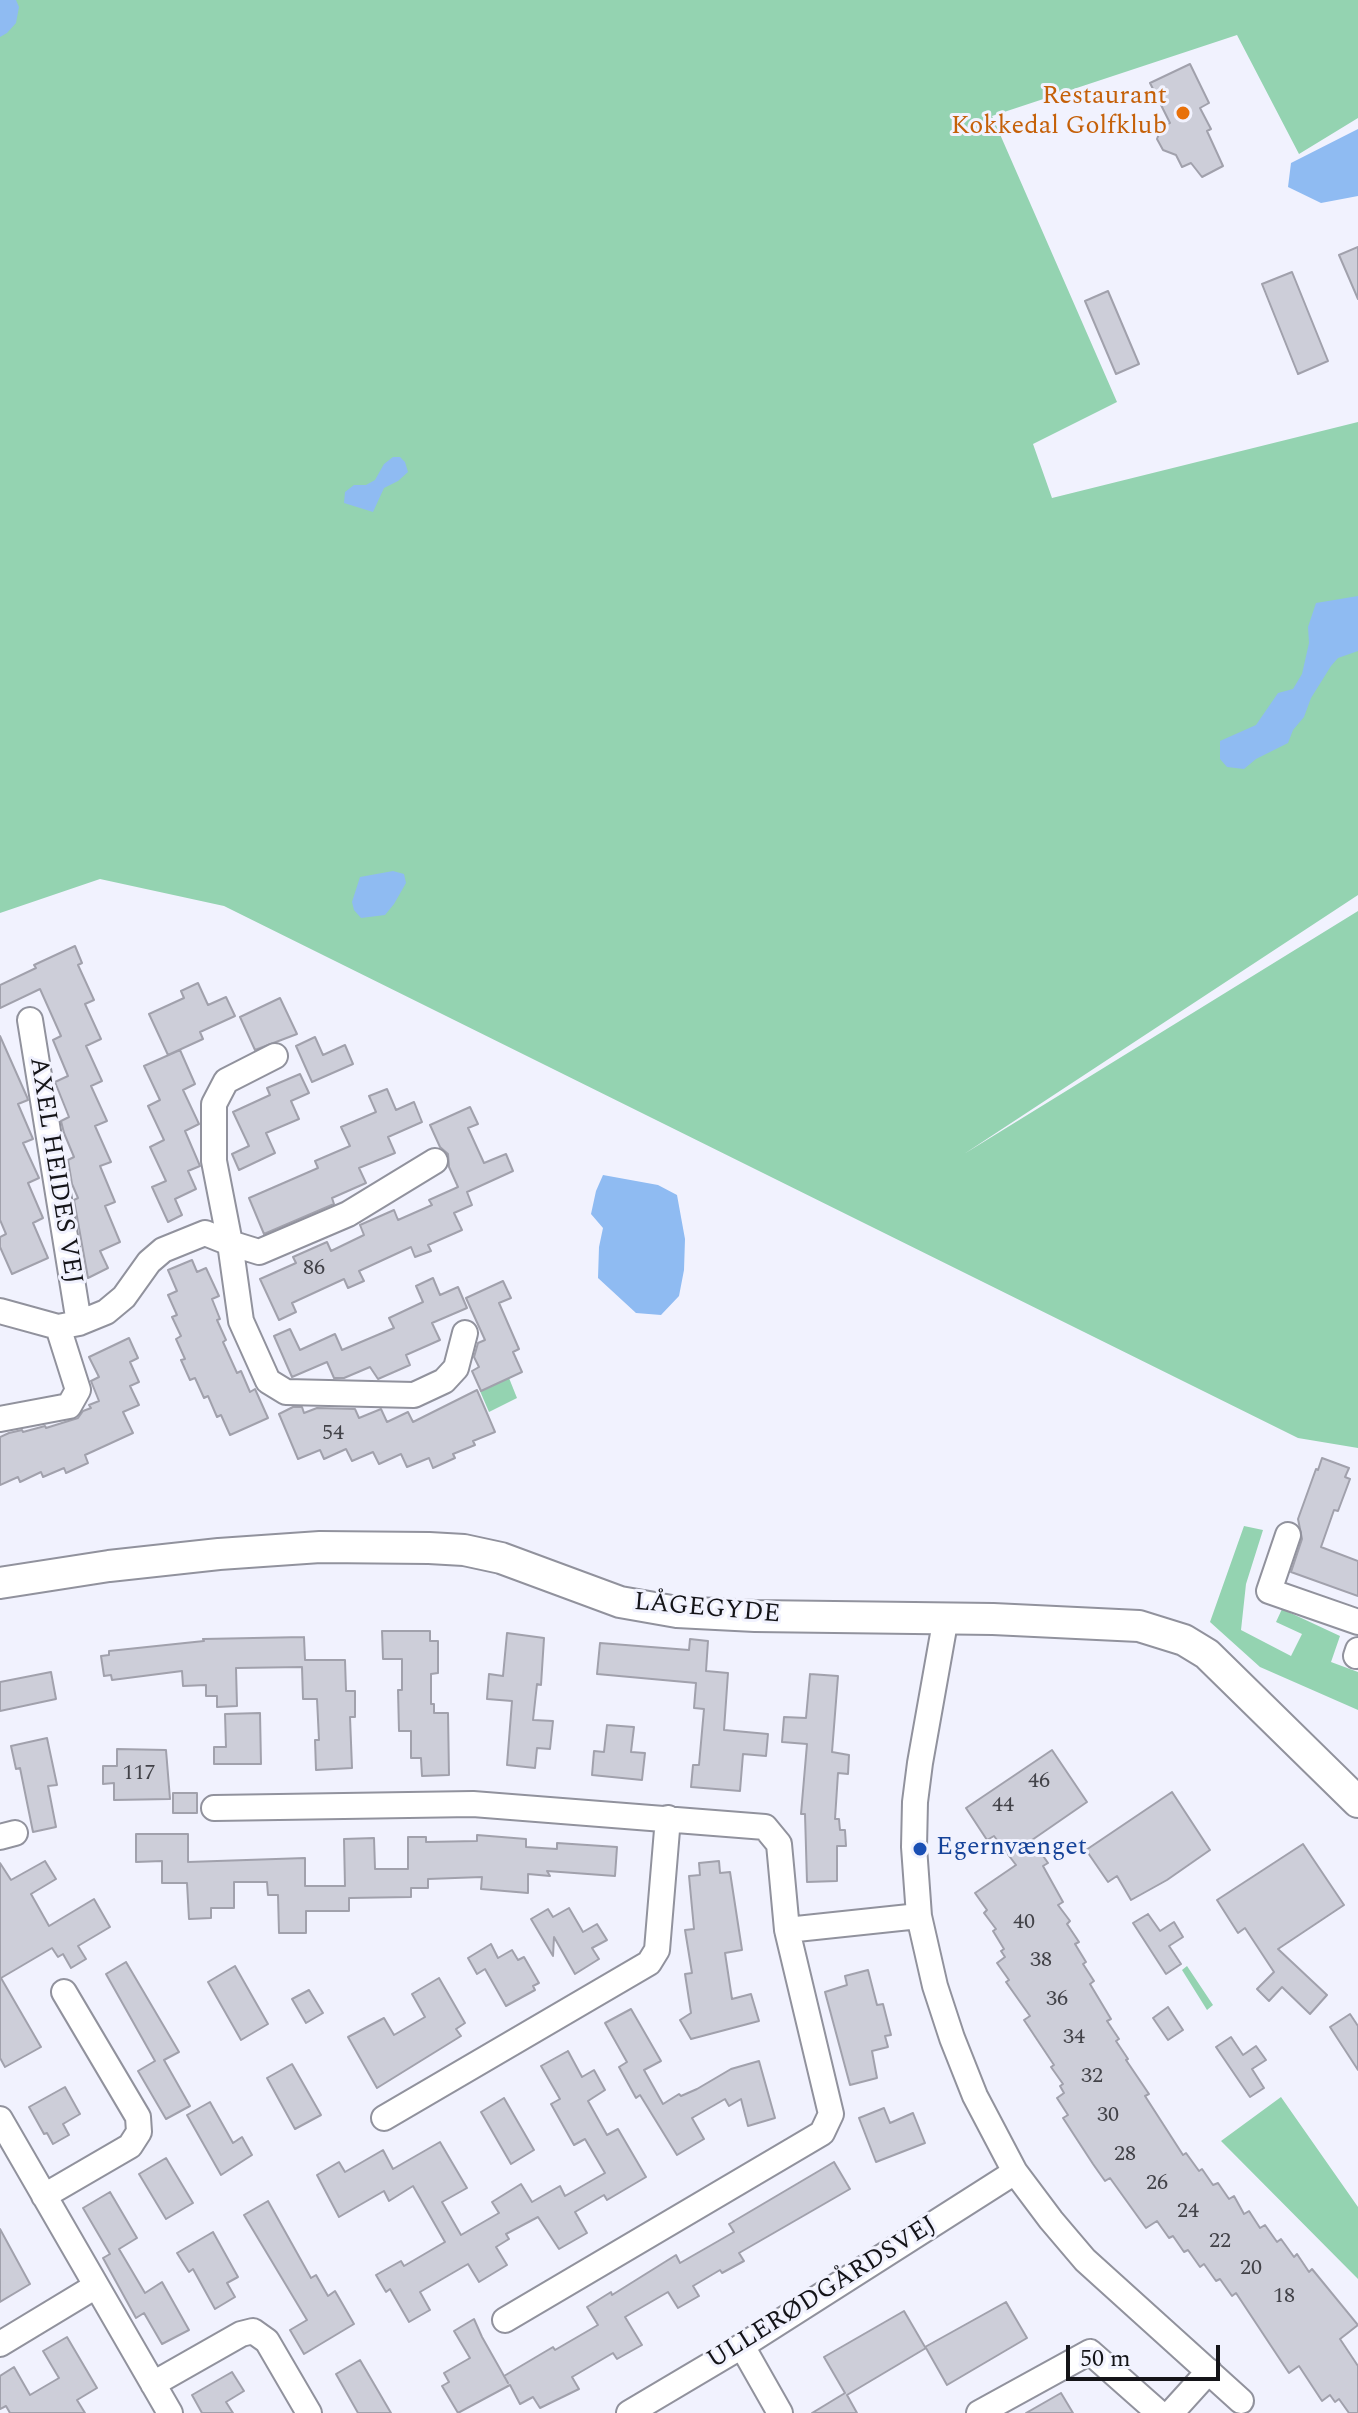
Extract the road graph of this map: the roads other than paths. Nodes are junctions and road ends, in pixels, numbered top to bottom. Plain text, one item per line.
1 (30, 1020) dead end
2 (275, 1056) dead end
3 (435, 1161) dead end
4 (230, 1243) junction
5 (0, 1311) edge
6 (68, 1325) junction
7 (465, 1333) dead end
8 (0, 1419) edge
9 (1288, 1535) dead end
10 (0, 1583) edge
11 (946, 1617) junction
12 (1358, 1622) edge
13 (1358, 1802) edge
14 (214, 1808) dead end
15 (668, 1818) junction
16 (919, 1916) junction
17 (787, 1930) junction
18 (64, 1992) dead end
19 (384, 2118) dead end
20 (0, 2119) edge
21 (1015, 2172) junction
22 (44, 2196) junction
23 (96, 2286) junction
24 (505, 2320) dead end
25 (0, 2344) edge
26 (742, 2346) junction
27 (1209, 2371) junction
28 (153, 2384) junction
29 (1241, 2401) dead end
30 (170, 2413) edge
31 (309, 2413) edge
32 (629, 2413) edge
33 (780, 2413) edge
34 (979, 2413) edge
35 (1159, 2413) edge
36 (1171, 2413) edge

1 - 6 street, AXEL HEIDES VEJ
2 - 4 street
3 - 4 street, AXEL HEIDES VEJ
4 - 6 street, AXEL HEIDES VEJ
4 - 7 street
5 - 6 street, AXEL HEIDES VEJ
6 - 8 street, AXEL HEIDES VEJ
9 - 12 street
10 - 11 street, LÅGEGYDE
11 - 13 street, LÅGEGYDE
11 - 16 street
14 - 15 street
15 - 17 street
15 - 19 street
16 - 17 street
16 - 21 street
17 - 24 street
18 - 22 street
20 - 22 street
21 - 26 street, ULLERØDGÅRDSVEJ
21 - 27 street
22 - 23 street
23 - 25 street
23 - 28 street
26 - 32 street, ULLERØDGÅRDSVEJ
26 - 33 street
27 - 29 street
27 - 36 street
28 - 30 street
28 - 31 street
34 - 35 street

